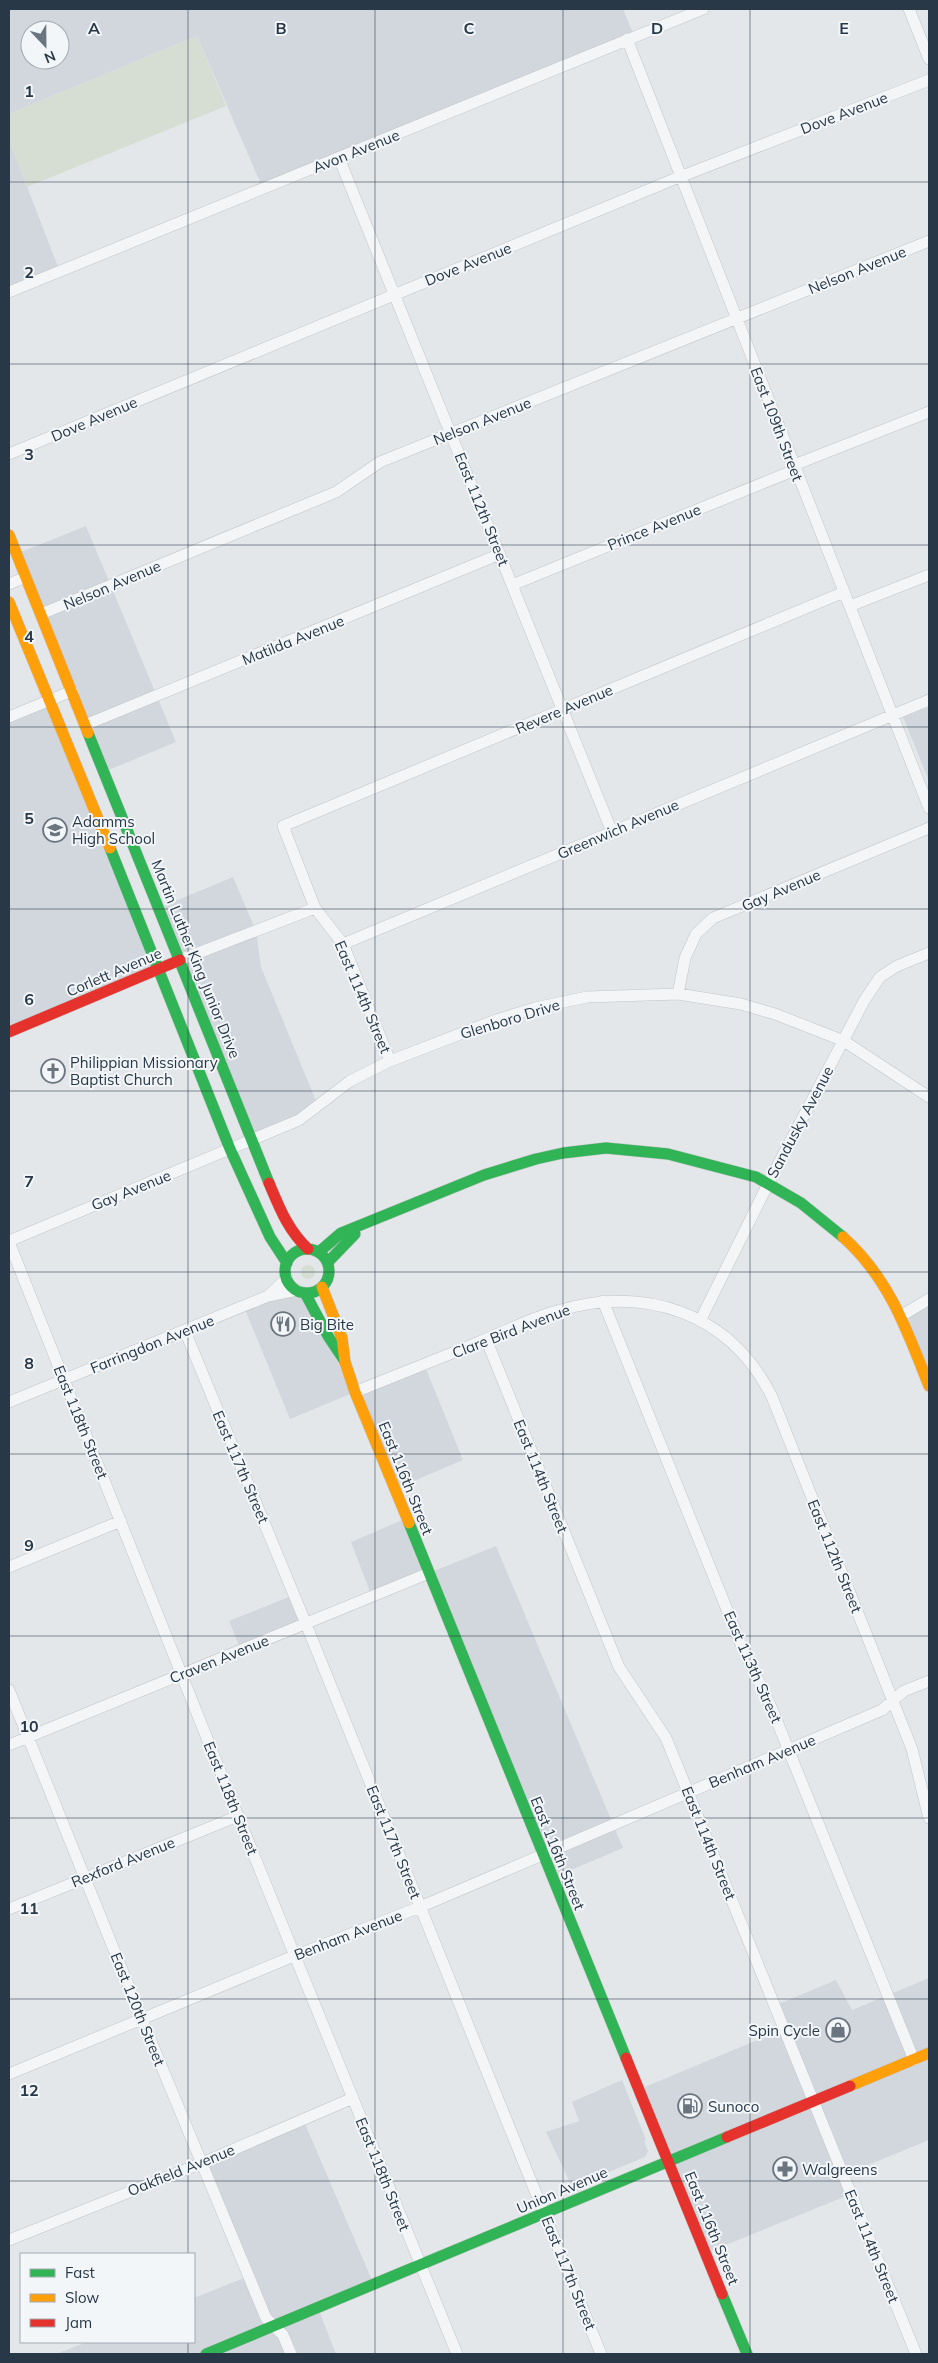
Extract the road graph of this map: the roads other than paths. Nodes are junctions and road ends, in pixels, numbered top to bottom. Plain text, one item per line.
1 (703, 9) edge
2 (910, 9) edge
3 (628, 39) junction
4 (929, 59) edge
5 (929, 80) edge
6 (340, 158) junction
7 (682, 176) junction
8 (929, 240) edge
9 (9, 292) edge
10 (394, 294) junction
11 (736, 319) junction
12 (929, 412) edge
13 (452, 434) junction
14 (9, 454) edge
15 (794, 468) junction
16 (9, 535) edge
17 (500, 554) junction
18 (929, 575) edge
19 (26, 577) junction
20 (9, 584) edge
21 (512, 585) junction
22 (844, 592) junction
23 (9, 602) edge
24 (850, 606) junction
25 (41, 614) junction
26 (72, 691) junction
27 (929, 700) edge
28 (49, 701) junction
29 (562, 710) junction
30 (893, 715) junction
31 (9, 718) edge
32 (86, 725) junction
33 (929, 808) edge
34 (282, 826) joint
35 (929, 828) edge
36 (612, 832) junction
37 (316, 908) junction
38 (343, 944) junction
39 (929, 953) edge
40 (180, 960) junction
41 (159, 969) junction
42 (678, 994) junction
43 (9, 1032) edge
44 (844, 1041) junction
45 (390, 1061) junction
46 (929, 1097) edge
47 (254, 1139) junction
48 (230, 1149) junction
49 (769, 1182) junction
50 (357, 1228) junction
51 (9, 1241) edge
52 (313, 1251) junction
53 (328, 1262) junction
54 (287, 1263) junction
55 (287, 1278) junction
56 (322, 1287) junction
57 (301, 1292) junction
58 (268, 1296) junction
59 (929, 1299) edge
60 (604, 1301) junction
61 (901, 1316) junction
62 (700, 1319) junction
63 (185, 1331) junction
64 (486, 1339) junction
65 (345, 1362) junction
66 (63, 1380) junction
67 (929, 1386) edge
68 (355, 1392) junction
69 (9, 1402) edge
70 (121, 1521) junction
71 (9, 1567) edge
72 (429, 1573) junction
73 (306, 1624) junction
74 (183, 1674) junction
75 (929, 1681) edge
76 (9, 1690) edge
77 (892, 1700) junction
78 (28, 1737) junction
79 (9, 1745) edge
80 (788, 1749) junction
81 (688, 1792) junction
82 (238, 1816) junction
83 (929, 1818) edge
84 (542, 1854) junction
85 (85, 1878) junction
86 (420, 1907) junction
87 (9, 1909) edge
88 (295, 1956) junction
89 (142, 2019) junction
90 (929, 2054) edge
91 (914, 2060) junction
92 (9, 2074) edge
93 (353, 2098) junction
94 (814, 2102) junction
95 (670, 2162) junction
96 (202, 2163) junction
97 (544, 2214) junction
98 (9, 2240) edge
99 (420, 2265) junction
100 (273, 2326) junction
101 (206, 2354) edge
102 (291, 2354) edge
103 (457, 2354) edge
104 (601, 2354) edge
105 (748, 2354) edge
106 (916, 2354) edge

1 - 3 street, Avon Avenue
2 - 4 street
3 - 6 street, Avon Avenue
3 - 7 street, East 109th Street
5 - 7 street, Dove Avenue
6 - 9 street, Avon Avenue
6 - 10 street, East 112th Street
7 - 10 street, Dove Avenue
7 - 11 street, East 109th Street
8 - 11 street, Nelson Avenue
10 - 13 street, East 112th Street
10 - 14 street, Dove Avenue
11 - 13 street, Nelson Avenue
11 - 15 street, East 109th Street
12 - 15 street, Prince Avenue
13 - 17 street, East 112th Street
13 - 25 street, Nelson Avenue
15 - 21 street, Prince Avenue
15 - 22 street, East 109th Street
16 - 19 main road, Martin Luther King Junior Drive
17 - 21 street, East 112th Street
17 - 32 street, Matilda Avenue
18 - 24 street
19 - 20 street
19 - 25 main road, Martin Luther King Junior Drive
21 - 29 street, East 112th Street
22 - 24 street, East 109th Street
22 - 29 street, Revere Avenue
23 - 28 main road
24 - 30 street, East 109th Street
25 - 26 main road, Martin Luther King Junior Drive
26 - 28 street
26 - 32 main road, Martin Luther King Junior Drive
27 - 30 street, Greenwich Avenue
28 - 31 street
28 - 41 main road
29 - 34 street, Revere Avenue
29 - 36 street, East 112th Street
30 - 33 street, East 109th Street
30 - 36 street, Greenwich Avenue
32 - 40 main road, Martin Luther King Junior Drive
34 - 37 street, East 114th Street
35 - 42 street, Gay Avenue
36 - 38 street, Greenwich Avenue
37 - 38 street, East 114th Street
37 - 40 street, Corlett Avenue
38 - 45 street, East 114th Street
39 - 44 street, Sandusky Avenue
40 - 41 main road, Corlett Avenue
40 - 47 main road, Martin Luther King Junior Drive
41 - 43 main road, Corlett Avenue
41 - 48 main road
42 - 44 street, Glenboro Drive
42 - 45 street, Glenboro Drive
44 - 46 street, Glenboro Drive
44 - 49 street, Sandusky Avenue
45 - 47 street, Glenboro Drive
47 - 48 street, Gay Avenue
47 - 52 main road, Martin Luther King Junior Drive
48 - 51 street, Gay Avenue
48 - 54 main road
49 - 50 main road
49 - 61 main road
49 - 62 street, Sandusky Avenue
50 - 52 main road
50 - 53 main road
51 - 66 street, East 118th Street
52 - 53 main road
52 - 54 main road
53 - 56 main road
54 - 55 main road
55 - 57 main road
55 - 58 street, Farringdon Avenue
56 - 57 main road
56 - 65 main road, East 116th Street
57 - 58 street, Farringdon Avenue
57 - 65 main road, East 116th Street
58 - 63 street, Farringdon Avenue
59 - 61 street
60 - 62 street, Clare Bird Avenue
60 - 64 street, Clare Bird Avenue
60 - 80 street, East 113th Street
61 - 67 main road
62 - 77 street, East 112th Street
63 - 66 street, Farringdon Avenue
63 - 73 street, East 117th Street
64 - 68 street, Clare Bird Avenue
64 - 81 street, East 114th Street
65 - 68 main road, East 116th Street
66 - 69 street, Farringdon Avenue
66 - 70 street, East 118th Street
68 - 72 main road, East 116th Street
70 - 71 street
70 - 74 street, East 118th Street
72 - 73 street, Craven Avenue
72 - 84 main road, East 116th Street
73 - 74 street, Craven Avenue
73 - 86 street, East 117th Street
74 - 78 street, Craven Avenue
74 - 82 street, East 118th Street
75 - 77 street, Benham Avenue
76 - 78 street, East 120th Street
77 - 80 street, Benham Avenue
77 - 83 street, East 112th Street
78 - 79 street, Craven Avenue
78 - 85 street, East 120th Street
80 - 81 street, Benham Avenue
80 - 91 street, East 113th Street
81 - 84 street, Benham Avenue
81 - 94 street, East 114th Street
82 - 85 street, Rexford Avenue
82 - 88 street, East 118th Street
84 - 86 street, Benham Avenue
84 - 95 main road, East 116th Street
85 - 87 street, Rexford Avenue
85 - 89 street, East 120th Street
86 - 88 street, Benham Avenue
86 - 97 street, East 117th Street
88 - 89 street, Benham Avenue
88 - 93 street, East 118th Street
89 - 92 street, Benham Avenue
89 - 96 street, East 120th Street
90 - 91 main road, Union Avenue
91 - 94 main road, Union Avenue
93 - 96 street, Oakfield Avenue
93 - 99 street, East 118th Street
94 - 95 main road, Union Avenue
94 - 106 street, East 114th Street
95 - 97 main road, Union Avenue
95 - 105 main road, East 116th Street
96 - 98 street, Oakfield Avenue
96 - 100 street, East 120th Street
97 - 99 main road, Union Avenue
97 - 104 street, East 117th Street
99 - 100 main road, Union Avenue
99 - 103 street, East 118th Street
100 - 101 main road, Union Avenue
100 - 102 street, East 120th Street

